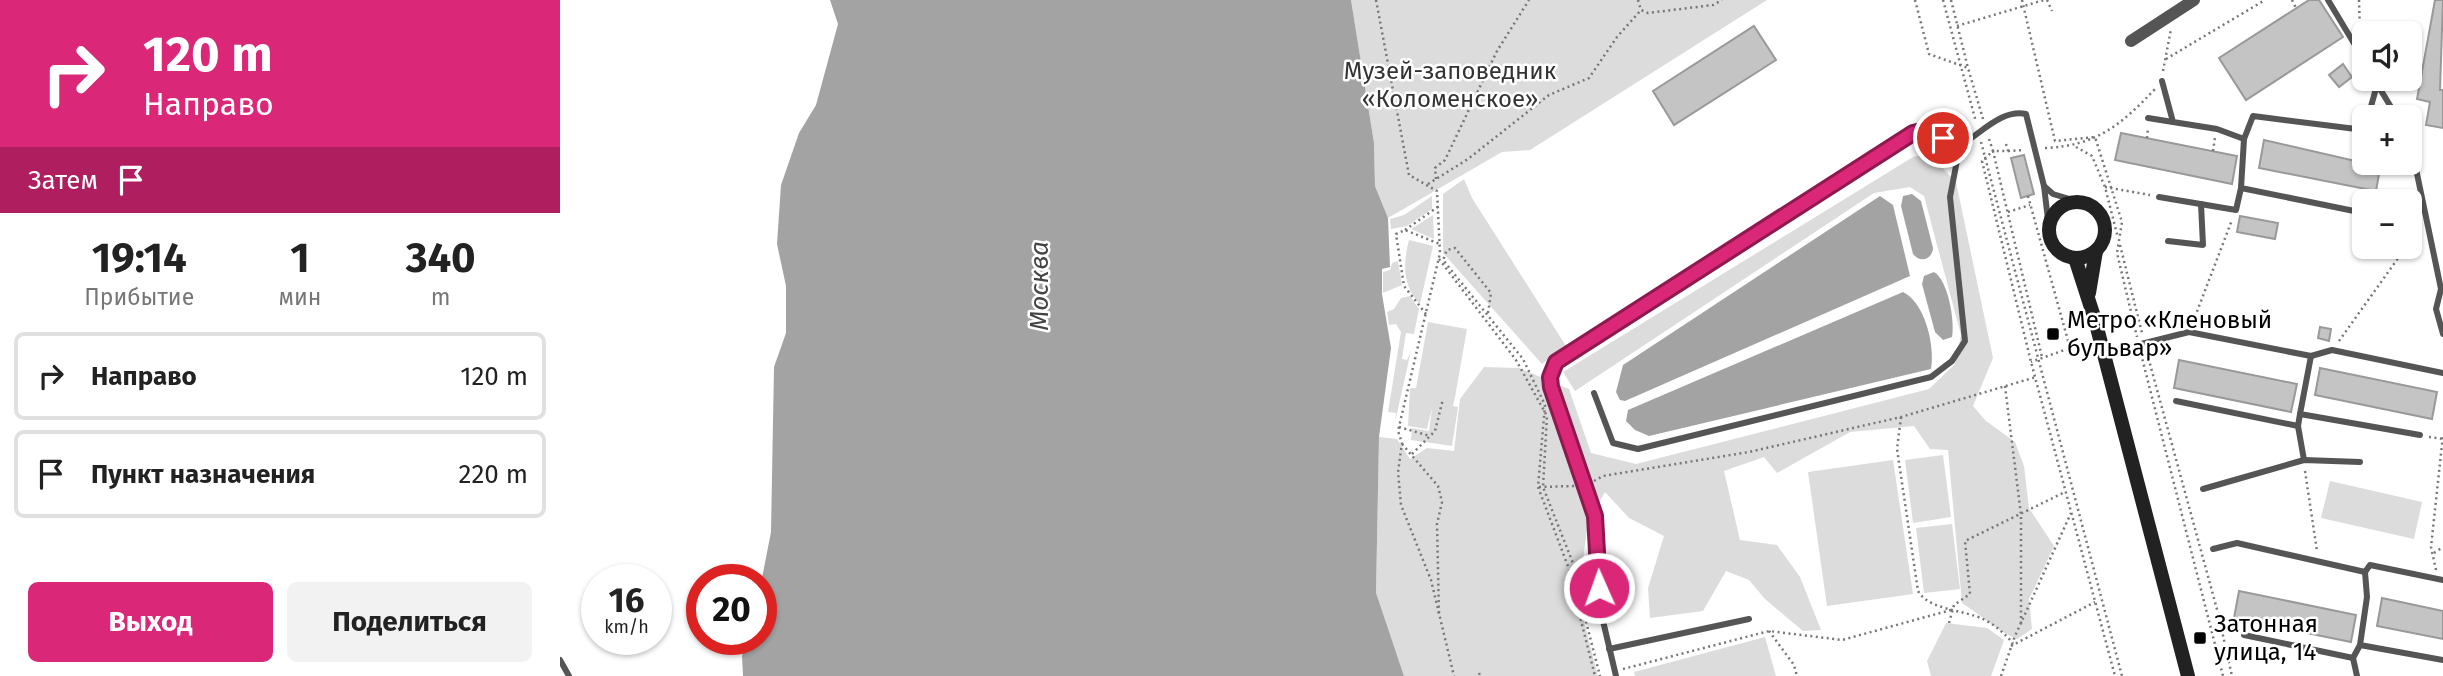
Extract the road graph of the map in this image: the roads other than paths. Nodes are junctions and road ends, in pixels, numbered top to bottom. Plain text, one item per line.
1 (2194, 0) edge
2 (2328, 0) edge
3 (2352, 39) edge
4 (2131, 41) dead end
5 (2162, 81) road end
6 (2148, 118) dead end
7 (2174, 122) junction
8 (2352, 128) edge
9 (2244, 139) junction
10 (1960, 145) junction
11 (2417, 175) edge
12 (2044, 186) junction
13 (2241, 188) junction
14 (2159, 197) road end
15 (2076, 201) junction
16 (2201, 204) junction
17 (2352, 211) edge
18 (2049, 228) junction
19 (2168, 240) dead end
20 (2096, 251) junction
21 (2075, 258) junction
22 (2089, 298) junction
23 (2443, 334) edge
24 (2103, 353) junction
25 (2311, 356) junction
26 (2443, 373) edge
27 (1594, 393) dead end
28 (2176, 401) dead end
29 (2300, 414) junction
30 (2298, 426) junction
31 (2420, 435) road end
32 (2304, 460) junction
33 (2360, 462) dead end
34 (2203, 489) dead end
35 (2213, 549) dead end
36 (2365, 572) junction
37 (2441, 579) edge
38 (1749, 619) dead end
39 (2244, 635) road end
40 (2360, 645) junction
41 (1609, 649) junction
42 (2353, 658) junction
43 (560, 660) edge
44 (2443, 660) edge
45 (1615, 674) edge
46 (569, 676) edge
47 (2188, 676) edge
48 (2357, 676) edge

1 - 4 street
2 - 3 lane
5 - 7 lane
6 - 7 lane
7 - 9 lane
8 - 9 lane
9 - 13 lane
10 - 12 lane
10 - 27 lane
10 - 41 lane
11 - 23 lane
12 - 15 lane
12 - 18 lane
13 - 16 lane
13 - 17 lane
14 - 16 lane
15 - 18 street
15 - 20 street
16 - 19 lane
18 - 21 street
20 - 21 street
20 - 22 street
21 - 22 street
22 - 24 street
24 - 25 lane
24 - 47 street
25 - 26 lane
25 - 29 lane
28 - 30 lane
29 - 30 lane
29 - 31 lane
30 - 32 lane
32 - 33 lane
32 - 34 lane
35 - 36 lane
36 - 37 lane
36 - 40 lane
38 - 41 lane
39 - 42 lane
40 - 42 lane
40 - 44 lane
41 - 45 lane
42 - 48 lane
43 - 46 lane

